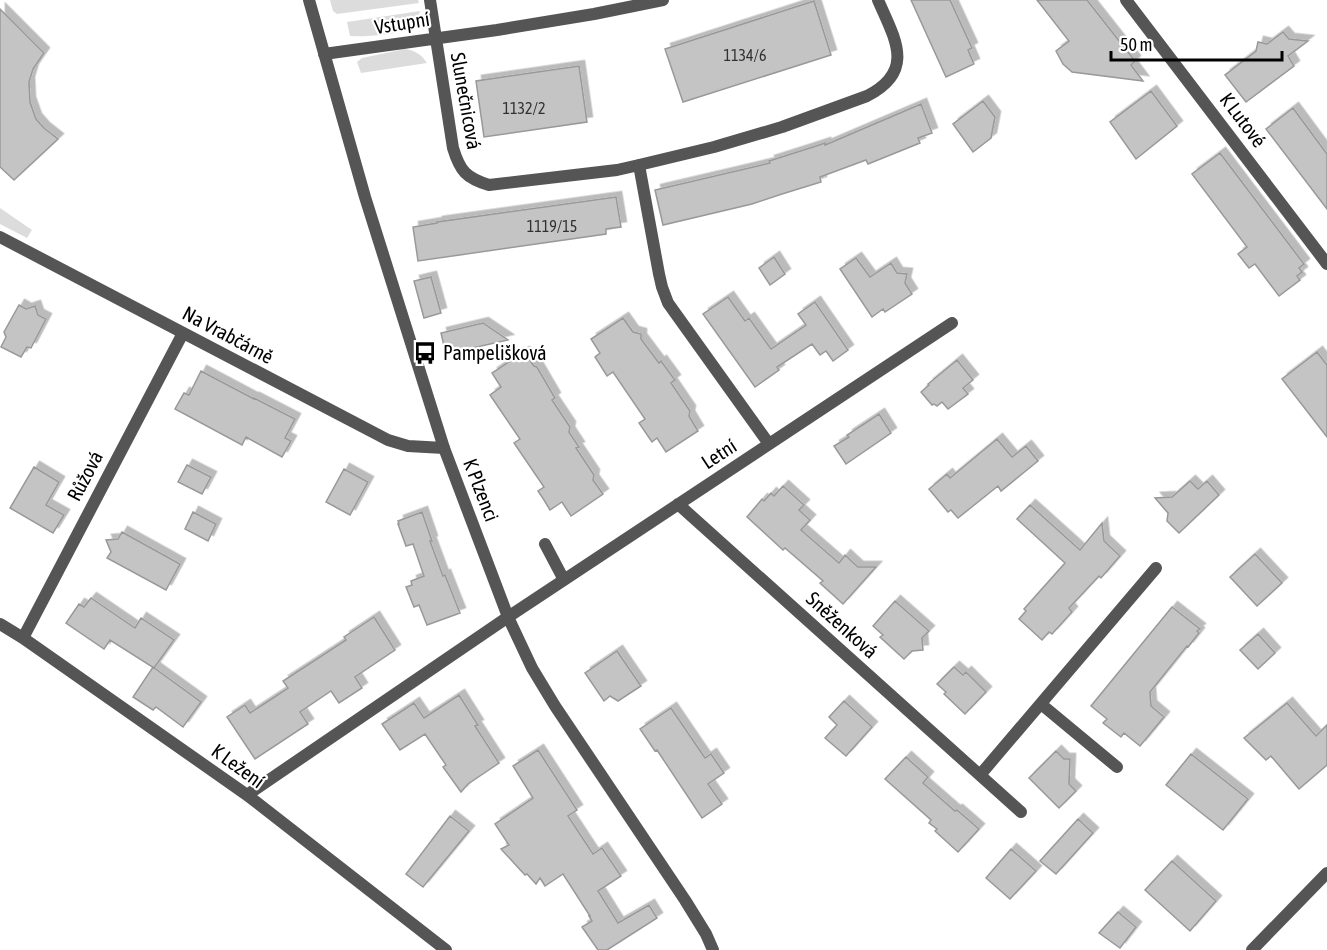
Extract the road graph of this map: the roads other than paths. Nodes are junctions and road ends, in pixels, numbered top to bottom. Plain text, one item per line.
1 (309, 0) edge
2 (430, 0) edge
3 (663, 0) edge
4 (878, 0) edge
5 (1126, 0) edge
6 (436, 38) junction
7 (324, 54) junction
8 (639, 165) junction
9 (0, 237) edge
10 (1327, 264) edge
11 (952, 323) dead end
12 (183, 333) junction
13 (769, 444) junction
14 (444, 448) junction
15 (678, 504) junction
16 (545, 544) dead end
17 (1156, 568) dead end
18 (564, 580) junction
19 (508, 617) junction
20 (0, 624) edge
21 (23, 638) junction
22 (1041, 704) junction
23 (1117, 767) dead end
24 (980, 775) junction
25 (247, 795) junction
26 (1021, 812) dead end
27 (1327, 873) edge
28 (446, 950) edge
29 (713, 950) edge
30 (1252, 950) edge

1 - 7 street, K Plzenci
2 - 6 street, Slunečnicová
3 - 6 street, Vstupní
4 - 8 street, Slunečnicová
5 - 10 street, K Lutové
6 - 7 street, Vstupní
6 - 8 street, Slunečnicová
7 - 14 street, K Plzenci
8 - 13 street
9 - 12 street, Na Vrabčárně
11 - 13 street, Letní
12 - 14 street, Na Vrabčárně
12 - 21 street, Růžová
13 - 15 street, Letní
14 - 19 street, K Plzenci
15 - 18 street, Letní
15 - 24 street, Sněženková
16 - 18 street
17 - 22 street
18 - 19 street, Letní
19 - 25 street
19 - 29 street, K Plzenci
20 - 21 street, K Ležení
21 - 25 street, K Ležení
22 - 23 street
22 - 24 street
24 - 26 street, Sněženková
25 - 28 street, K Ležení
27 - 30 street

